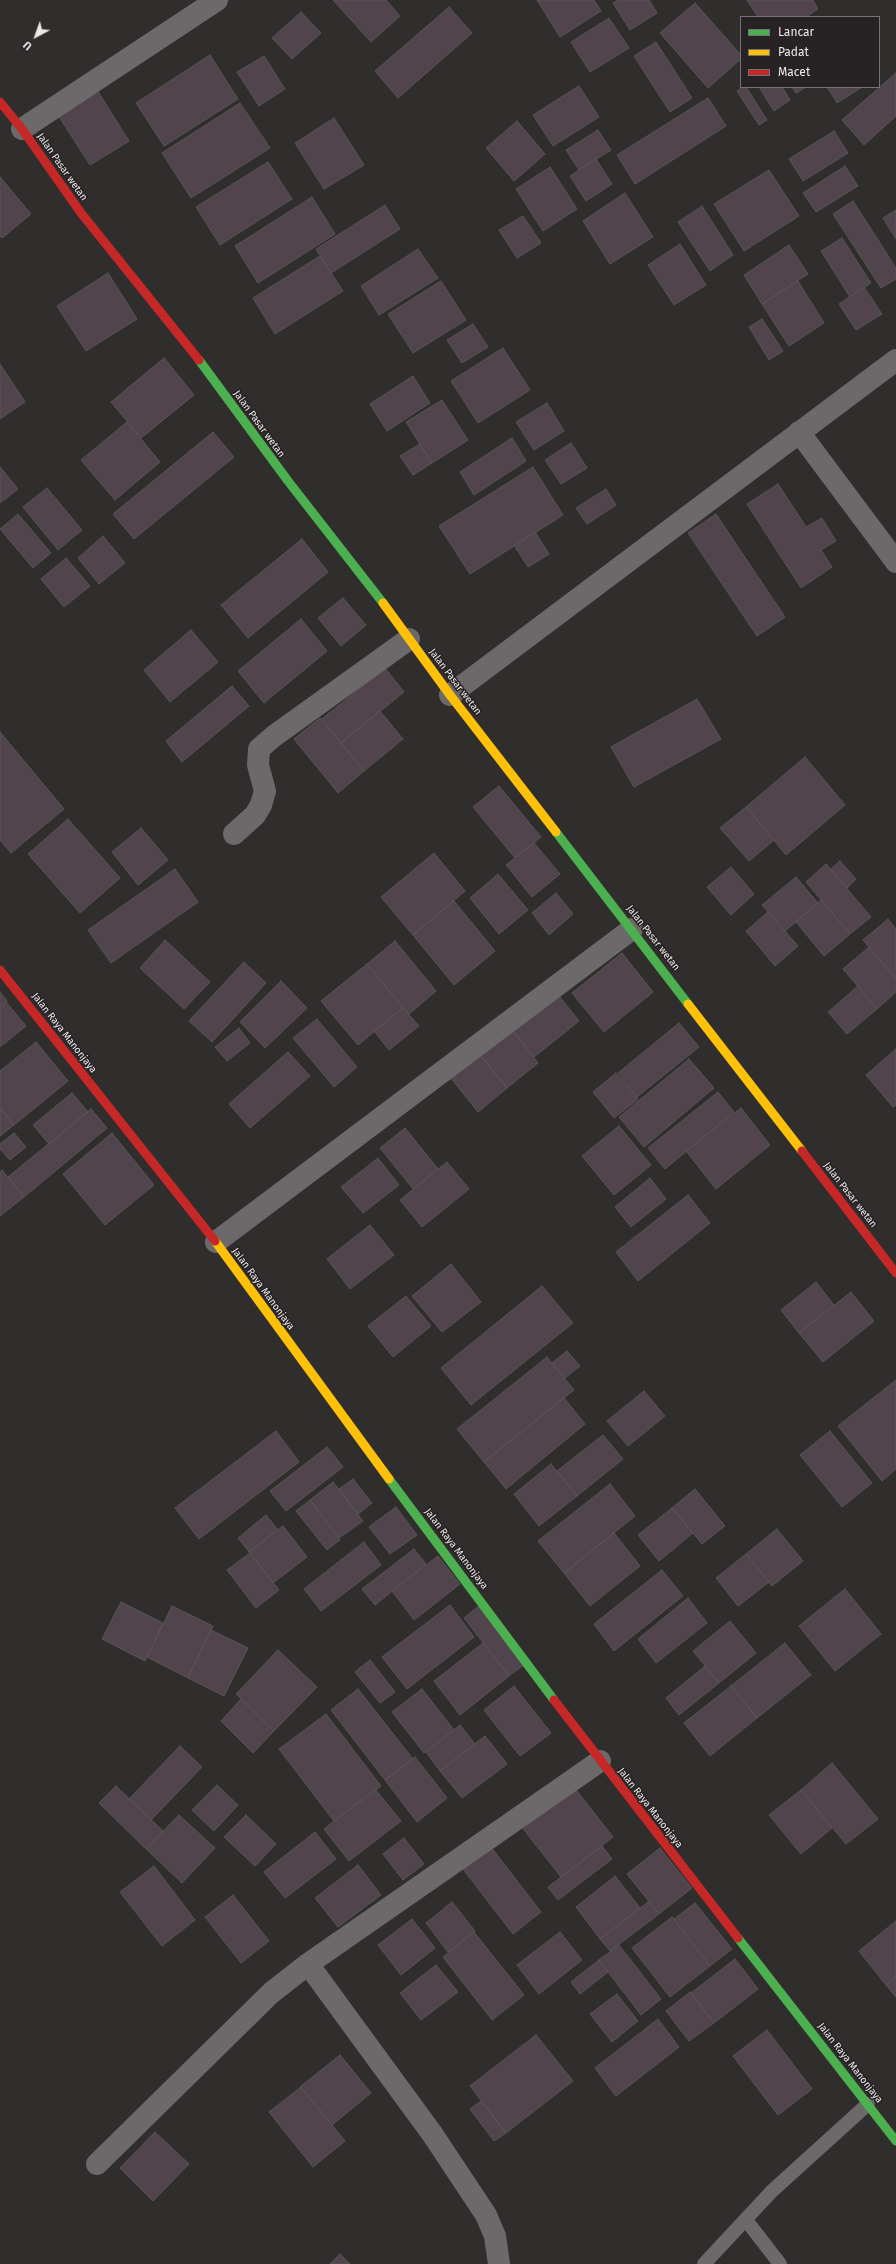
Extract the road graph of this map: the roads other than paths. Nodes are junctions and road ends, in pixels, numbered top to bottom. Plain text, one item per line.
1 (217, 0) edge
2 (0, 102) edge
3 (22, 129) junction
4 (896, 360) edge
5 (799, 432) junction
6 (896, 562) edge
7 (409, 639) junction
8 (450, 695) junction
9 (234, 834) dead end
10 (632, 929) junction
11 (0, 970) edge
12 (216, 1242) junction
13 (896, 1273) edge
14 (600, 1761) junction
15 (308, 1964) junction
16 (868, 2104) junction
17 (896, 2141) edge
18 (97, 2164) dead end
19 (746, 2220) junction
20 (499, 2264) edge
21 (704, 2264) edge
22 (780, 2264) edge

1 - 3 street
2 - 3 street, Jalan Pasar wetan
3 - 7 street, Jalan Pasar wetan
4 - 5 street
5 - 6 street
5 - 8 street
7 - 8 street, Jalan Pasar wetan
7 - 9 street
8 - 10 street, Jalan Pasar wetan
10 - 12 street
10 - 13 street, Jalan Pasar wetan
11 - 12 street, Jalan Raya Manonjaya
12 - 14 street, Jalan Raya Manonjaya
14 - 15 street
14 - 16 street, Jalan Raya Manonjaya
15 - 18 street
15 - 20 street
16 - 17 street, Jalan Raya Manonjaya
16 - 19 lane
19 - 21 lane
19 - 22 lane

